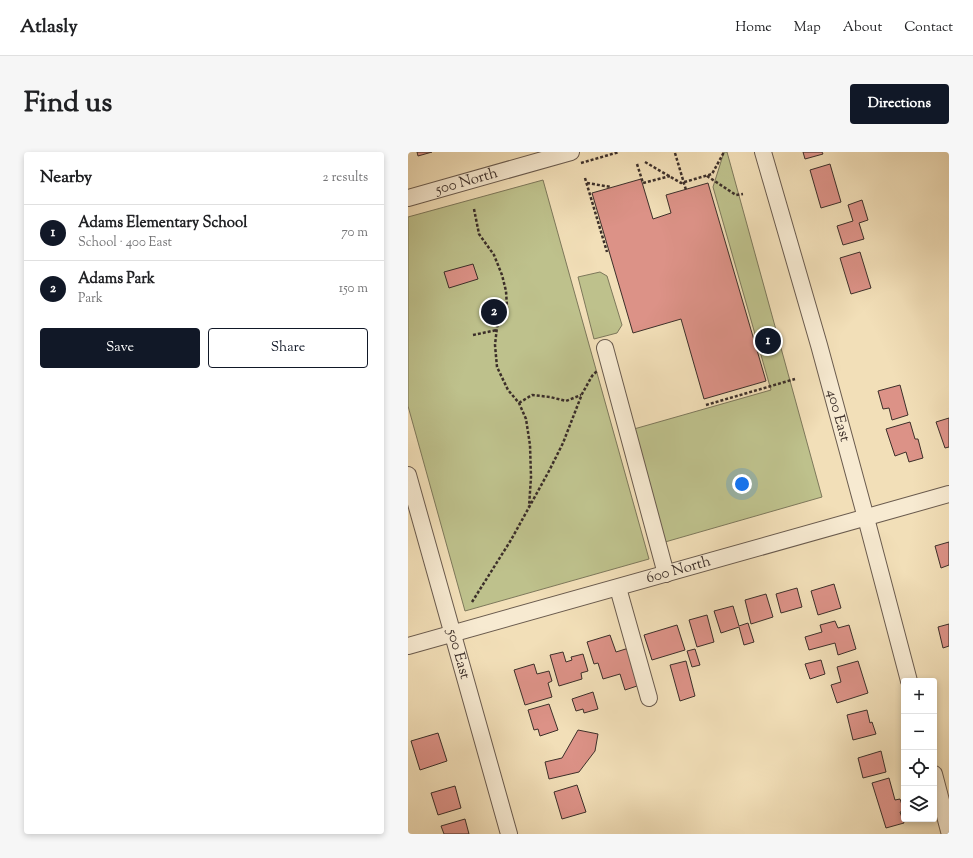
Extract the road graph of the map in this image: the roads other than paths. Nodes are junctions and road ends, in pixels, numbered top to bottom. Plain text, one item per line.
1 (571, 152) edge
2 (763, 152) edge
3 (408, 198) edge
4 (607, 355) road end
5 (408, 475) edge
6 (949, 494) edge
7 (866, 518) junction
8 (666, 574) junction
9 (618, 588) junction
10 (453, 634) junction
11 (408, 646) edge
12 (908, 678) edge
13 (649, 698) dead end
14 (937, 785) edge
15 (949, 831) edge
16 (509, 834) edge

1 - 3 street, 500 North
2 - 7 street, 400 East
4 - 8 street
5 - 10 street, 500 East
6 - 7 street, 600 North
7 - 8 street, 600 North
7 - 12 street, 400 East
8 - 9 street, 600 North
9 - 10 street, 600 North
9 - 13 street
10 - 11 street, 600 North
10 - 16 street, 500 East
14 - 15 street

